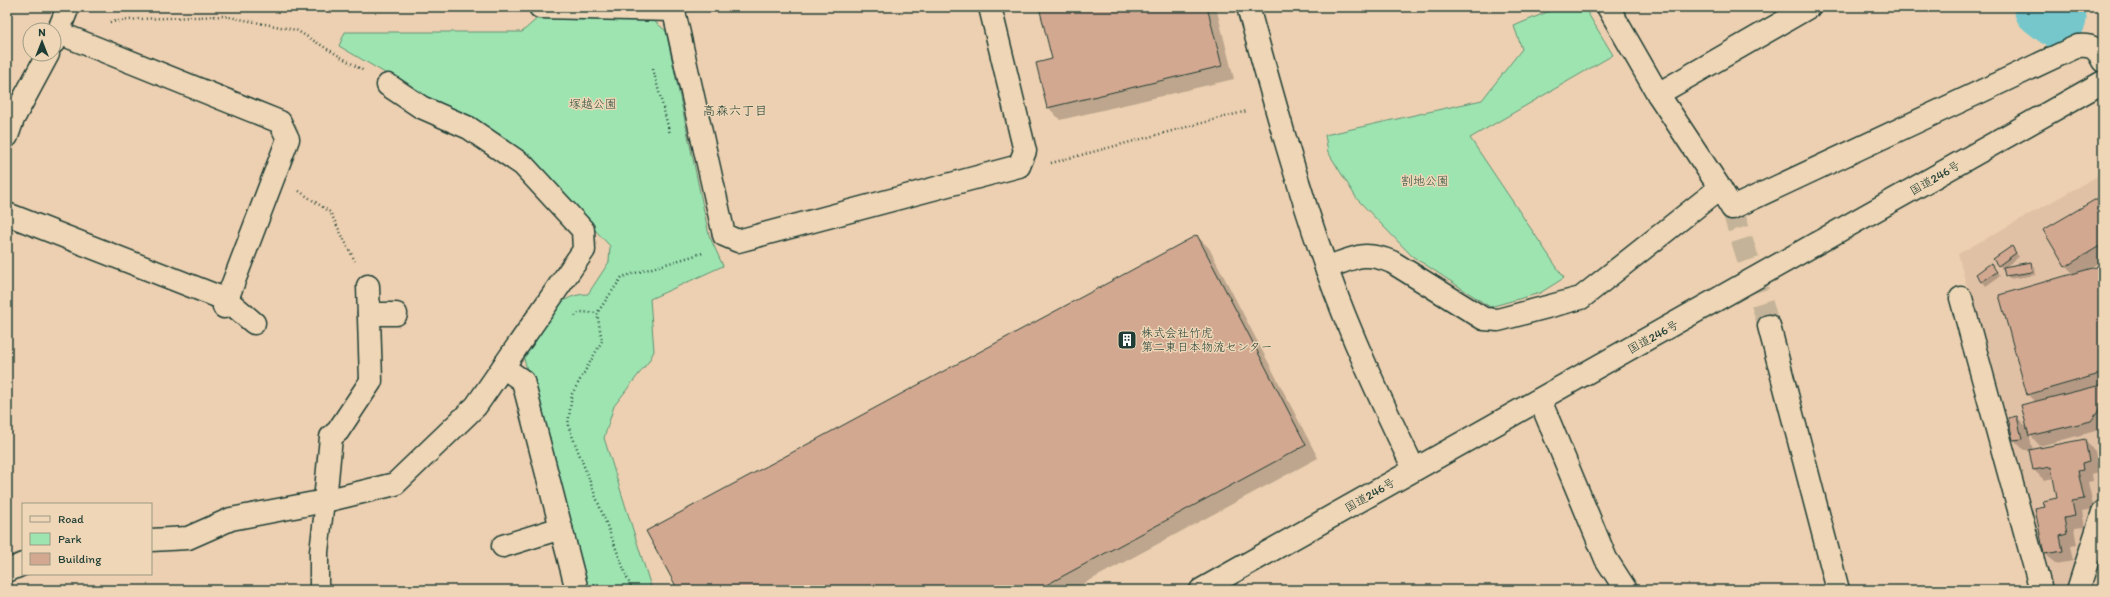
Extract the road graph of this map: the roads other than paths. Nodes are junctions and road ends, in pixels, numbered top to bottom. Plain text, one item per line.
1 (68, 7) edge
2 (540, 7) edge
3 (990, 7) edge
4 (1248, 7) edge
5 (1608, 7) edge
6 (1809, 7) edge
7 (673, 9) edge
8 (62, 24) edge
9 (62, 39) edge
10 (2103, 61) edge
11 (44, 62) edge
12 (2103, 82) edge
13 (388, 85) dead end
14 (1658, 94) junction
15 (7, 136) edge
16 (1720, 188) junction
17 (7, 214) edge
18 (1326, 268) junction
19 (368, 286) dead end
20 (1962, 298) dead end
21 (225, 304) junction
22 (369, 314) junction
23 (396, 314) dead end
24 (254, 323) dead end
25 (1769, 326) tunnel mouth
26 (503, 367) junction
27 (1540, 400) junction
28 (1414, 469) junction
29 (325, 501) junction
30 (2103, 512) edge
31 (561, 528) junction
32 (152, 540) edge
33 (503, 546) dead end
34 (22, 564) edge
35 (7, 571) edge
36 (319, 590) edge
37 (577, 590) edge
38 (1201, 590) edge
39 (1626, 590) edge
40 (1838, 590) edge
41 (2041, 590) edge
42 (2078, 590) edge

1 - 8 main road
2 - 7 main road
3 - 7 main road
4 - 18 main road
5 - 14 main road
6 - 14 main road
9 - 21 main road
10 - 16 main road
11 - 15 main road
12 - 27 main road, 国道246号
13 - 26 main road
14 - 16 main road
16 - 18 main road
17 - 21 main road
18 - 28 main road
19 - 22 main road
20 - 41 main road
21 - 24 main road
22 - 23 main road
22 - 29 main road
25 - 40 main road
26 - 29 main road
26 - 31 main road
27 - 28 main road, 国道246号
27 - 39 main road
28 - 38 main road, 国道246号
29 - 32 main road
29 - 36 lane
30 - 42 main road
31 - 33 main road
31 - 37 main road
34 - 35 main road

